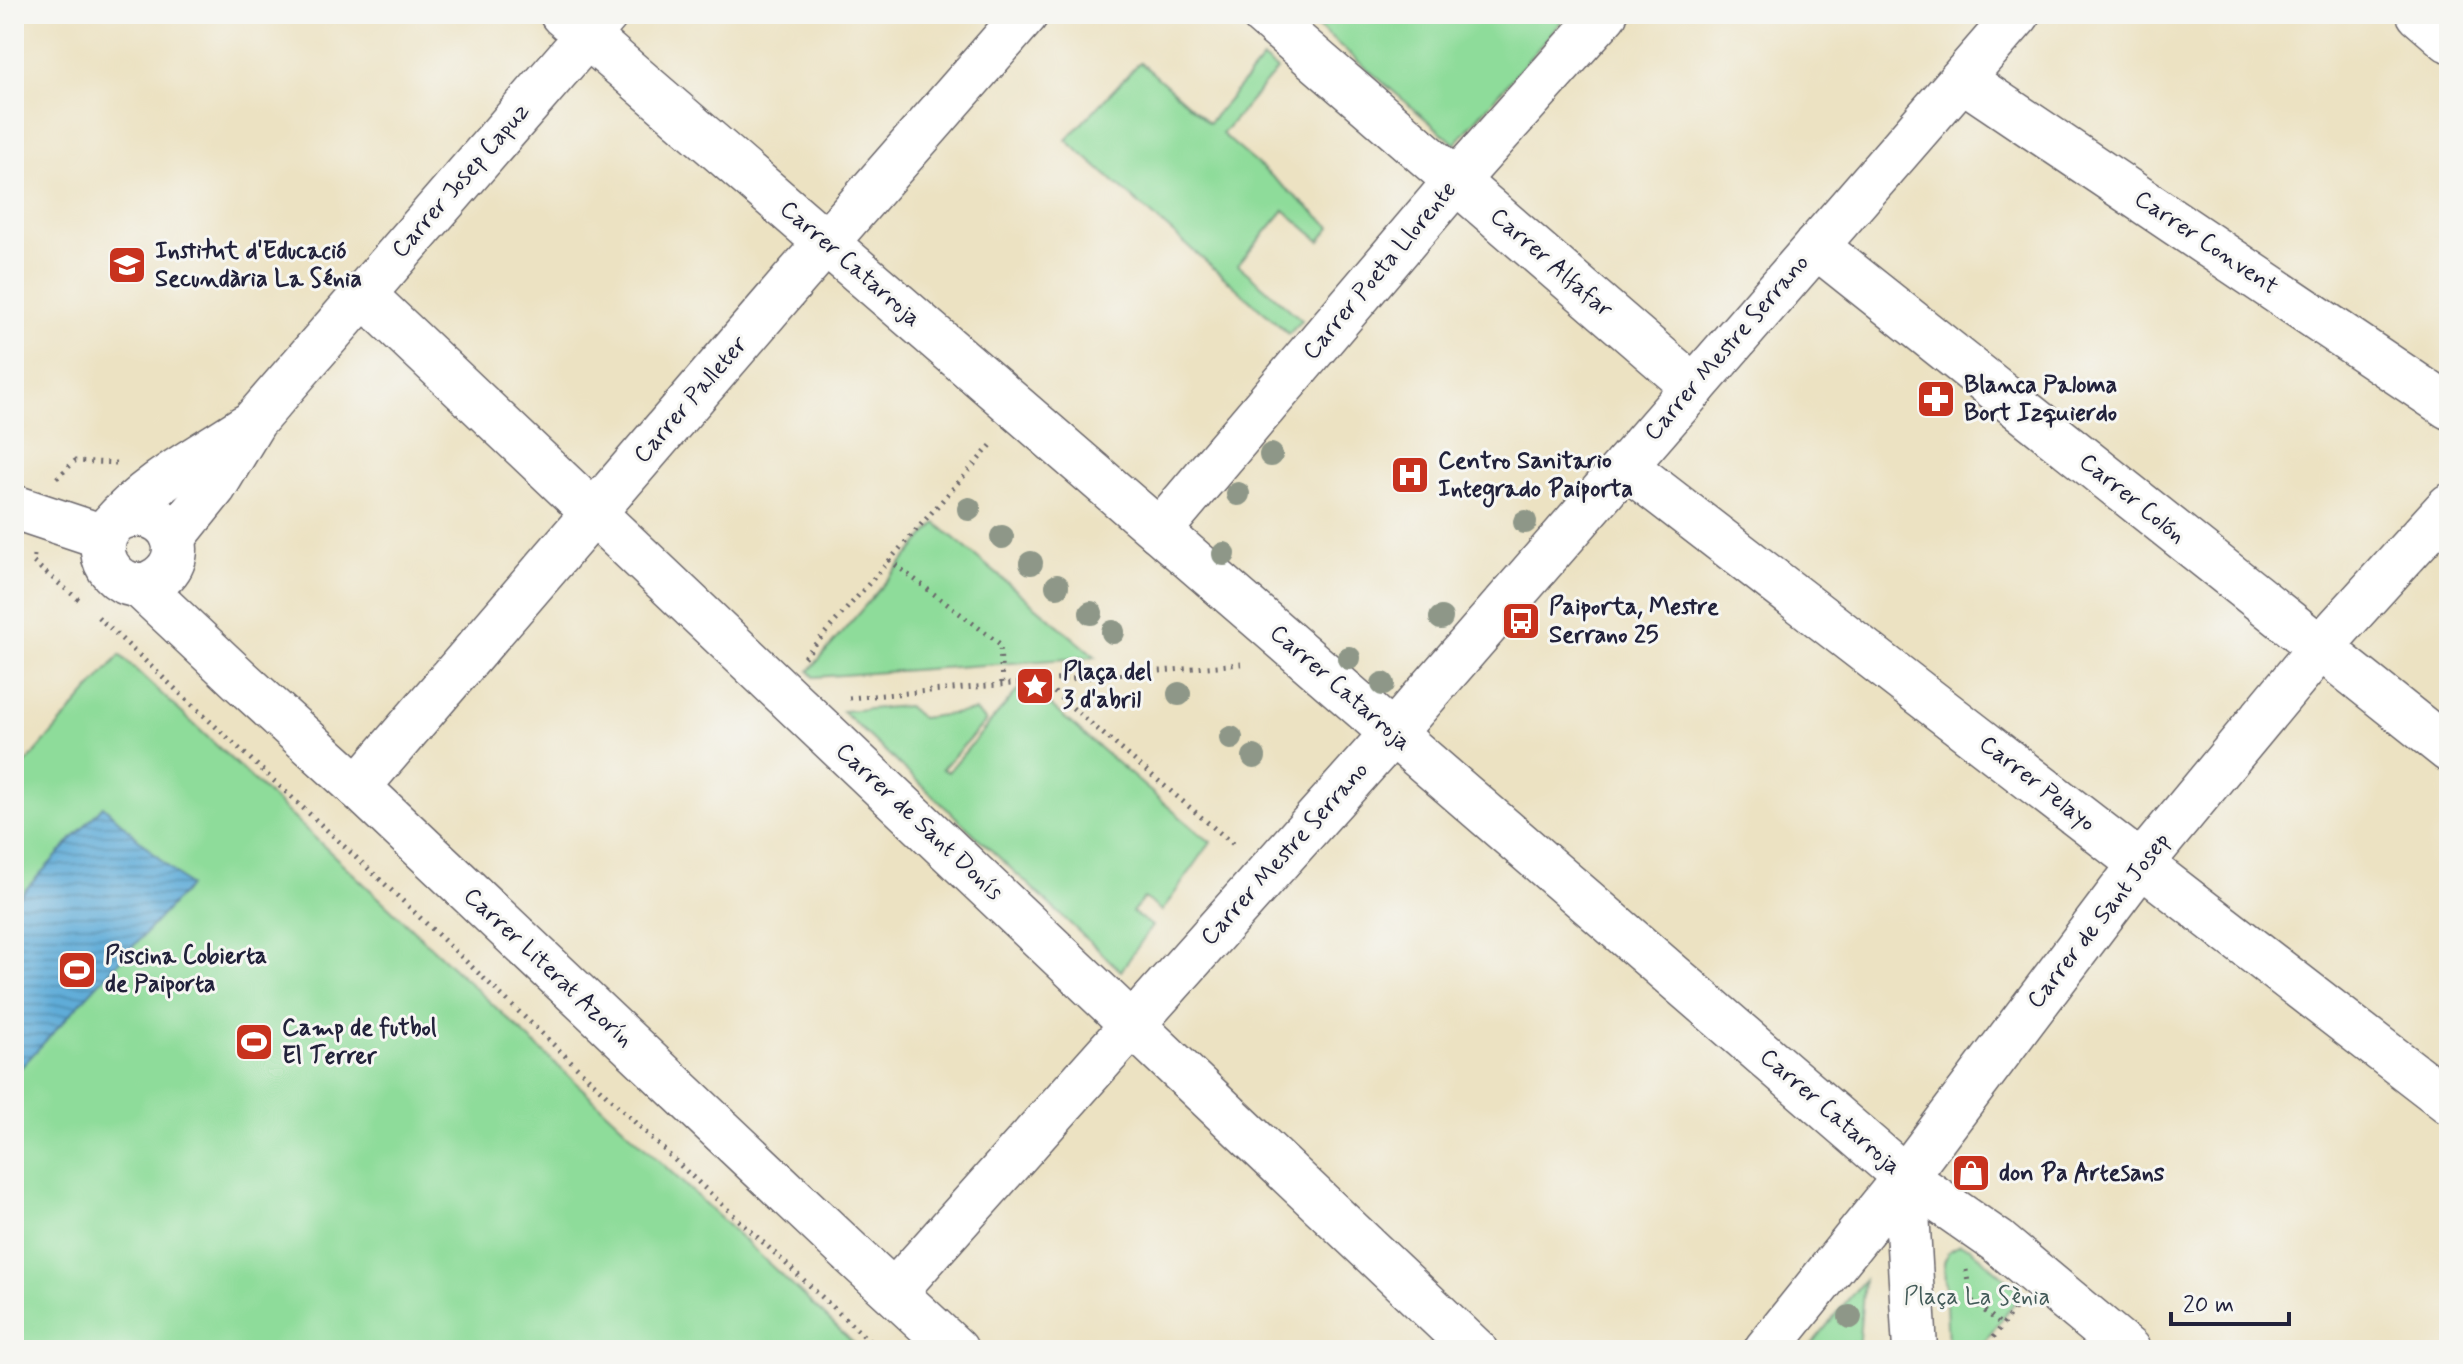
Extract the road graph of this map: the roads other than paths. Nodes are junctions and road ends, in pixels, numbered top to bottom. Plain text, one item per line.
1 (1026, 14) edge
2 (1263, 14) edge
3 (1605, 14) edge
4 (2018, 14) edge
5 (2419, 14) edge
6 (585, 21) edge
7 (2449, 40) edge
8 (1962, 79) junction
9 (1456, 181) junction
10 (826, 243) junction
11 (1816, 246) junction
12 (364, 295) junction
13 (1694, 387) junction
14 (2449, 407) edge
15 (254, 421) junction
16 (1625, 466) junction
17 (2449, 506) edge
18 (14, 507) edge
19 (593, 513) junction
20 (111, 528) junction
21 (1159, 531) junction
22 (173, 538) junction
23 (139, 585) junction
24 (2319, 649) junction
25 (1392, 734) junction
26 (2449, 750) edge
27 (358, 787) junction
28 (2141, 864) junction
29 (1133, 1025) junction
30 (2449, 1102) edge
31 (1905, 1177) junction
32 (894, 1292) junction
33 (956, 1350) edge
34 (1475, 1350) edge
35 (1766, 1350) edge
36 (1915, 1350) edge
37 (2128, 1350) edge

1 - 10 street, Carrer Palleter
2 - 9 street, Carrer Alfafar
3 - 9 street, Carrer Poeta Llorente
4 - 8 street, Carrer Mestre Serrano
5 - 7 street
6 - 10 street, Carrer Catarroja
6 - 12 street, Carrer Josep Capuz
8 - 11 street, Carrer Mestre Serrano
8 - 14 street, Carrer Convent
9 - 13 street, Carrer Alfafar
9 - 21 street, Carrer Poeta Llorente
10 - 19 street, Carrer Palleter
10 - 21 street, Carrer Catarroja
11 - 13 street, Carrer Mestre Serrano
11 - 24 street, Carrer Colón
12 - 15 street, Carrer Josep Capuz
12 - 19 street, Carrer de Sant Donís
13 - 16 street, Carrer Mestre Serrano
15 - 20 street, Carrer Josep Capuz
15 - 22 street, Carrer Josep Capuz
16 - 25 street, Carrer Mestre Serrano
16 - 28 street, Carrer Pelayo
17 - 24 street, Carrer de Sant Josep
18 - 20 street
19 - 27 street, Carrer Palleter
19 - 29 street, Carrer de Sant Donís
20 - 22 street
20 - 23 street
21 - 25 street, Carrer Catarroja
22 - 23 street
23 - 27 street, Carrer Literat Azorín
24 - 26 street, Carrer Colón
24 - 28 street, Carrer de Sant Josep
25 - 29 street, Carrer Mestre Serrano
25 - 31 street, Carrer Catarroja
27 - 32 street, Carrer Literat Azorín
28 - 30 street, Carrer Pelayo
28 - 31 street, Carrer de Sant Josep
29 - 32 street, Carrer Mestre Serrano
29 - 34 street, Carrer de Sant Donís
31 - 35 street, Carrer de Sant Josep
31 - 36 street
31 - 37 street, Carrer Catarroja
32 - 33 street, Carrer Literat Azorín

